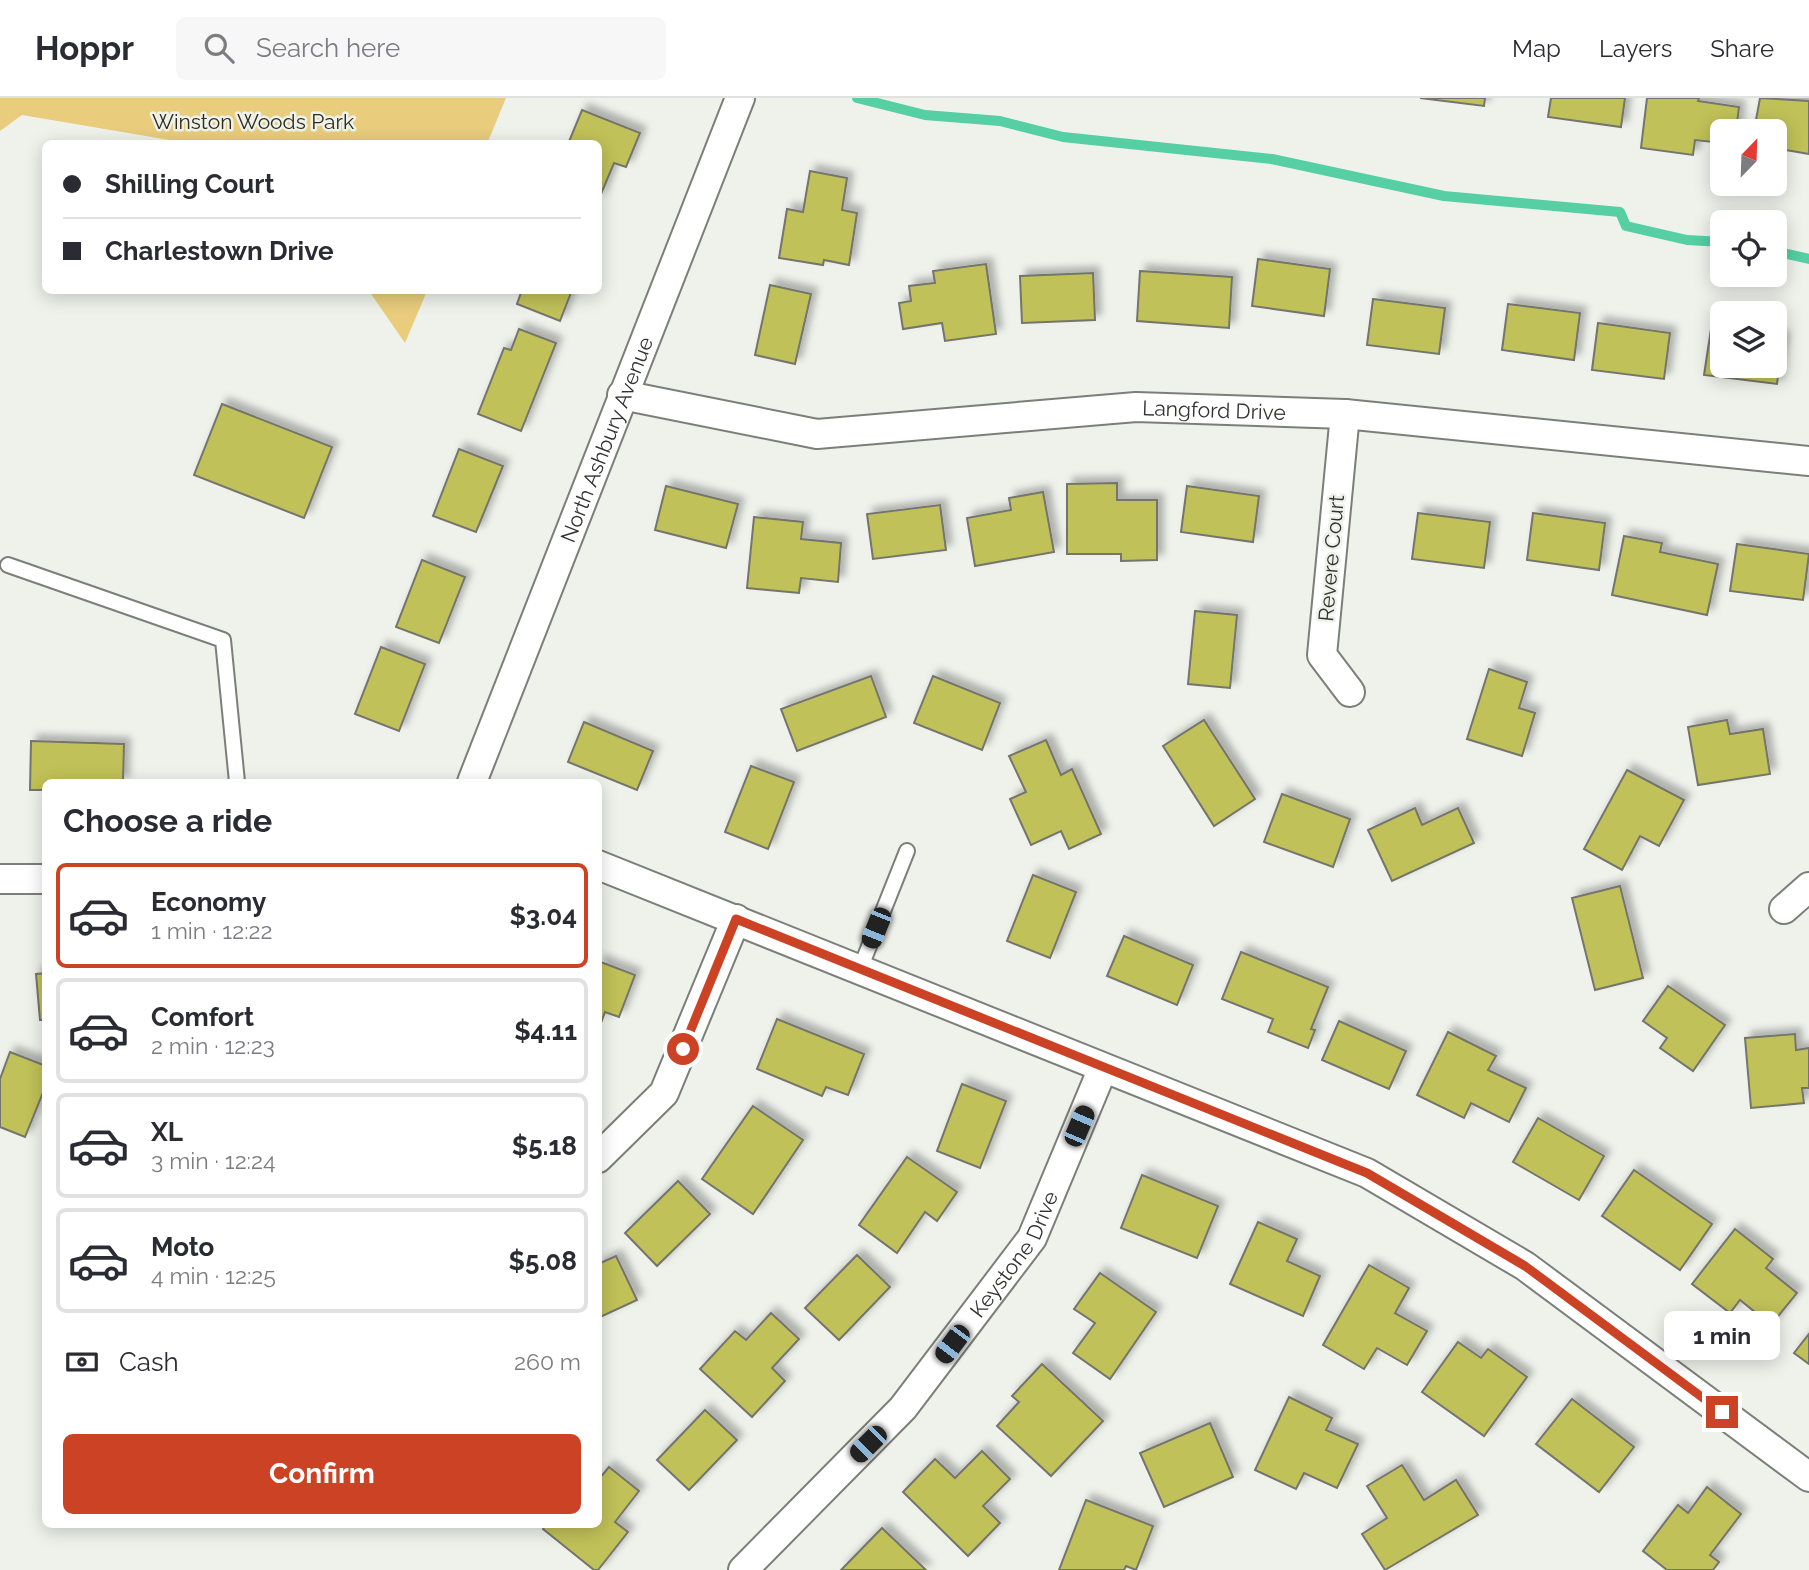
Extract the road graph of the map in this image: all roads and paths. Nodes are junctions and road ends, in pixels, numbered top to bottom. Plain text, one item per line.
1 (740, 98) edge
2 (622, 395) junction
3 (1345, 414) junction
4 (1809, 461) edge
5 (8, 565) dead end
6 (1350, 692) dead end
7 (237, 779) edge
8 (473, 779) edge
9 (907, 851) dead end
10 (602, 867) edge
11 (0, 879) edge
12 (42, 879) edge
13 (1809, 887) edge
14 (1784, 909) dead end
15 (736, 919) junction
16 (860, 969) junction
17 (1103, 1068) junction
18 (602, 1154) edge
19 (1809, 1477) edge
20 (743, 1570) edge

1 - 2 street, North Ashbury Avenue
2 - 3 street, Langford Drive
2 - 8 street, North Ashbury Avenue
3 - 4 street, Langford Drive
3 - 6 street, Revere Court
5 - 7 lane
9 - 16 lane
10 - 15 street
11 - 12 street
13 - 14 street
15 - 16 street
15 - 18 street
16 - 17 street
17 - 19 street
17 - 20 street, Keystone Drive

